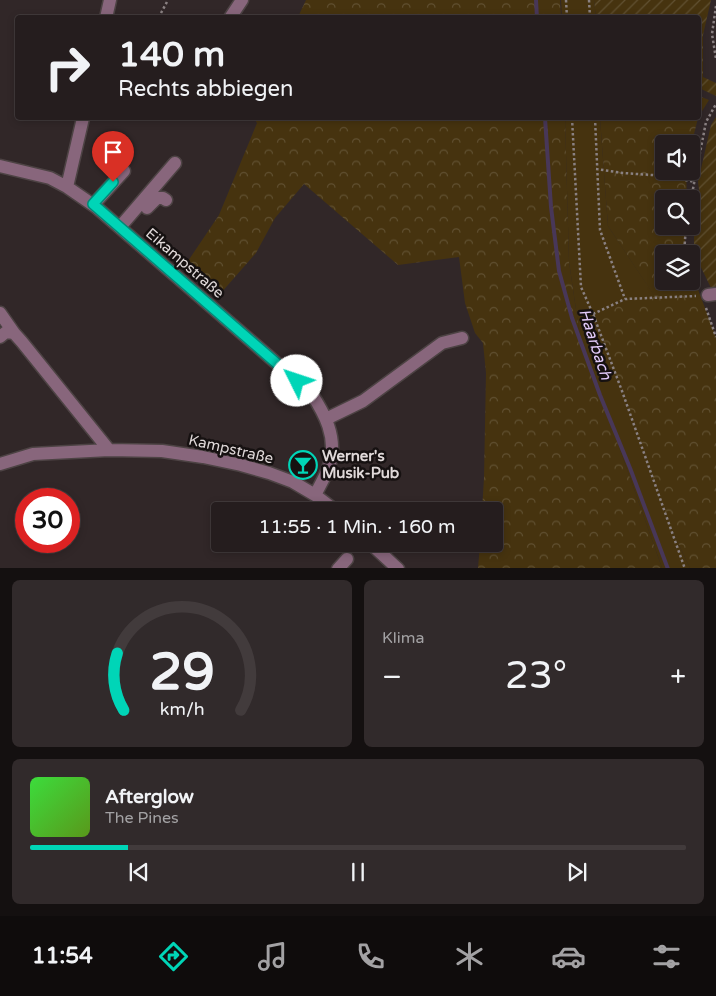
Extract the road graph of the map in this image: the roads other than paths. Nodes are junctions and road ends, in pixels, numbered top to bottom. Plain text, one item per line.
1 (110, 0) edge
2 (242, 0) edge
3 (107, 15) edge
4 (232, 15) edge
5 (83, 120) edge
6 (175, 163) dead end
7 (0, 166) edge
8 (124, 171) dead end
9 (68, 187) junction
10 (166, 200) dead end
11 (93, 204) junction
12 (123, 230) junction
13 (0, 312) edge
14 (14, 333) junction
15 (0, 337) edge
16 (462, 338) dead end
17 (326, 419) junction
18 (109, 450) junction
19 (0, 464) edge
20 (315, 495) junction
21 (324, 502) edge
22 (380, 552) edge
23 (398, 568) edge

1 - 3 street
2 - 4 street
5 - 9 street
6 - 12 street
7 - 9 street, Eikampstraße
8 - 11 street
9 - 11 street, Eikampstraße
10 - 12 street
11 - 12 street, Eikampstraße
12 - 17 street, Eikampstraße
13 - 14 street
14 - 15 street
14 - 18 street
16 - 17 street
17 - 20 street, Eikampstraße
18 - 19 street, Kampstraße
18 - 20 street, Kampstraße
20 - 21 street, Kampstraße
22 - 23 street

